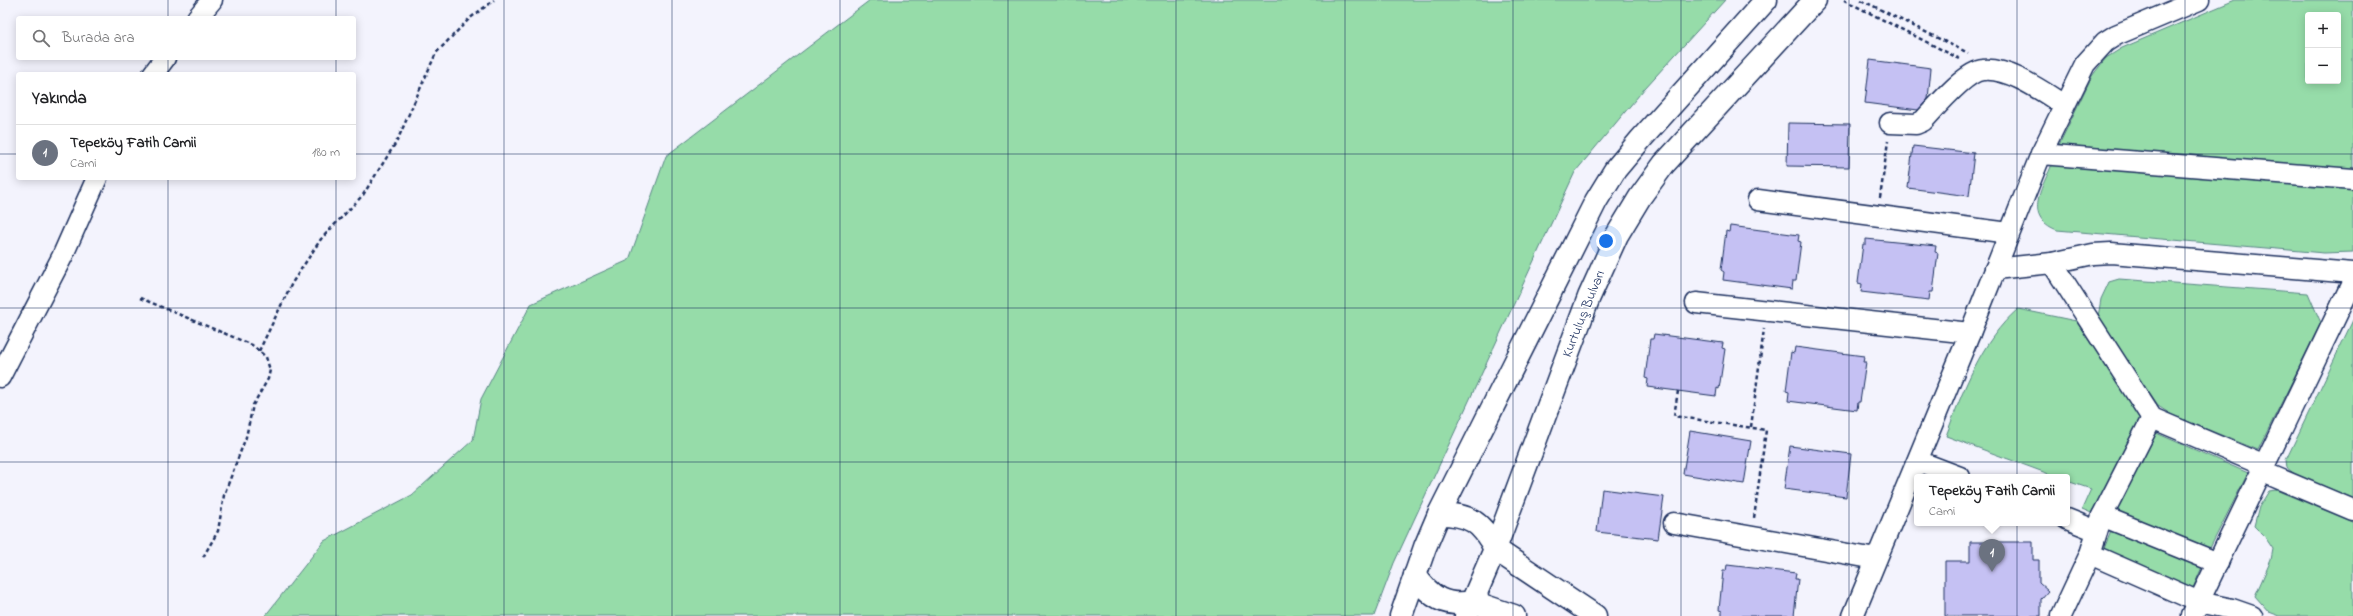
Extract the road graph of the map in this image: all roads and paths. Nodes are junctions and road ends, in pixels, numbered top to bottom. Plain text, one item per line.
1 (212, 0) edge
2 (494, 0) edge
3 (1766, 0) edge
4 (1815, 0) edge
5 (1844, 0) edge
6 (1861, 0) edge
7 (2199, 0) edge
8 (199, 16) edge
9 (164, 60) edge
10 (1978, 63) junction
11 (154, 72) edge
12 (2064, 105) junction
13 (1890, 123) joint
14 (2041, 154) junction
15 (2353, 179) edge
16 (96, 180) edge
17 (1758, 200) dead end
18 (1878, 216) junction
19 (2009, 233) junction
20 (2052, 263) junction
21 (1995, 269) junction
22 (2353, 273) edge
23 (2353, 281) edge
24 (140, 298) dead end
25 (1696, 303) dead end
26 (1766, 311) junction
27 (1970, 333) junction
28 (259, 351) junction
29 (0, 377) edge
30 (1678, 391) dead end
31 (2152, 418) junction
32 (1751, 427) junction
33 (1918, 461) junction
34 (2264, 469) junction
35 (1952, 474) edge
36 (2353, 510) edge
37 (1439, 514) junction
38 (2070, 519) edge
39 (1674, 523) dead end
40 (2100, 523) junction
41 (1752, 537) junction
42 (1495, 548) junction
43 (2090, 554) junction
44 (202, 559) dead end
45 (1876, 559) junction
46 (2218, 563) junction
47 (1415, 575) junction
48 (1470, 609) edge
49 (2195, 609) edge
50 (1401, 616) edge
51 (1514, 616) edge
52 (1595, 616) edge
53 (1853, 616) edge
54 (2061, 616) edge
55 (2252, 616) edge

1 - 8 street
2 - 28 path
3 - 37 main road
4 - 42 main road, Kurtuluş Bulvarı
5 - 10 path
6 - 10 path
7 - 12 street
9 - 11 street
10 - 12 street
10 - 13 street
12 - 14 street
13 - 18 path
14 - 15 street
14 - 19 street
16 - 29 street
17 - 18 street
18 - 19 street
19 - 21 street
20 - 21 street
20 - 22 street
20 - 31 street
21 - 27 street
23 - 34 street
24 - 28 path
25 - 26 street
26 - 27 street
26 - 32 path
27 - 33 street
28 - 44 path
30 - 32 path
31 - 34 street
31 - 40 street
32 - 41 path
33 - 35 street
33 - 45 street
34 - 36 street
34 - 46 street
37 - 42 main road
37 - 47 main road
38 - 40 street
39 - 41 street
40 - 43 street
40 - 46 street
41 - 45 street
42 - 48 main road
42 - 52 main road
43 - 49 street
43 - 54 street
45 - 53 street
46 - 49 street
47 - 48 main road
47 - 50 main road
48 - 51 main road
49 - 55 street

